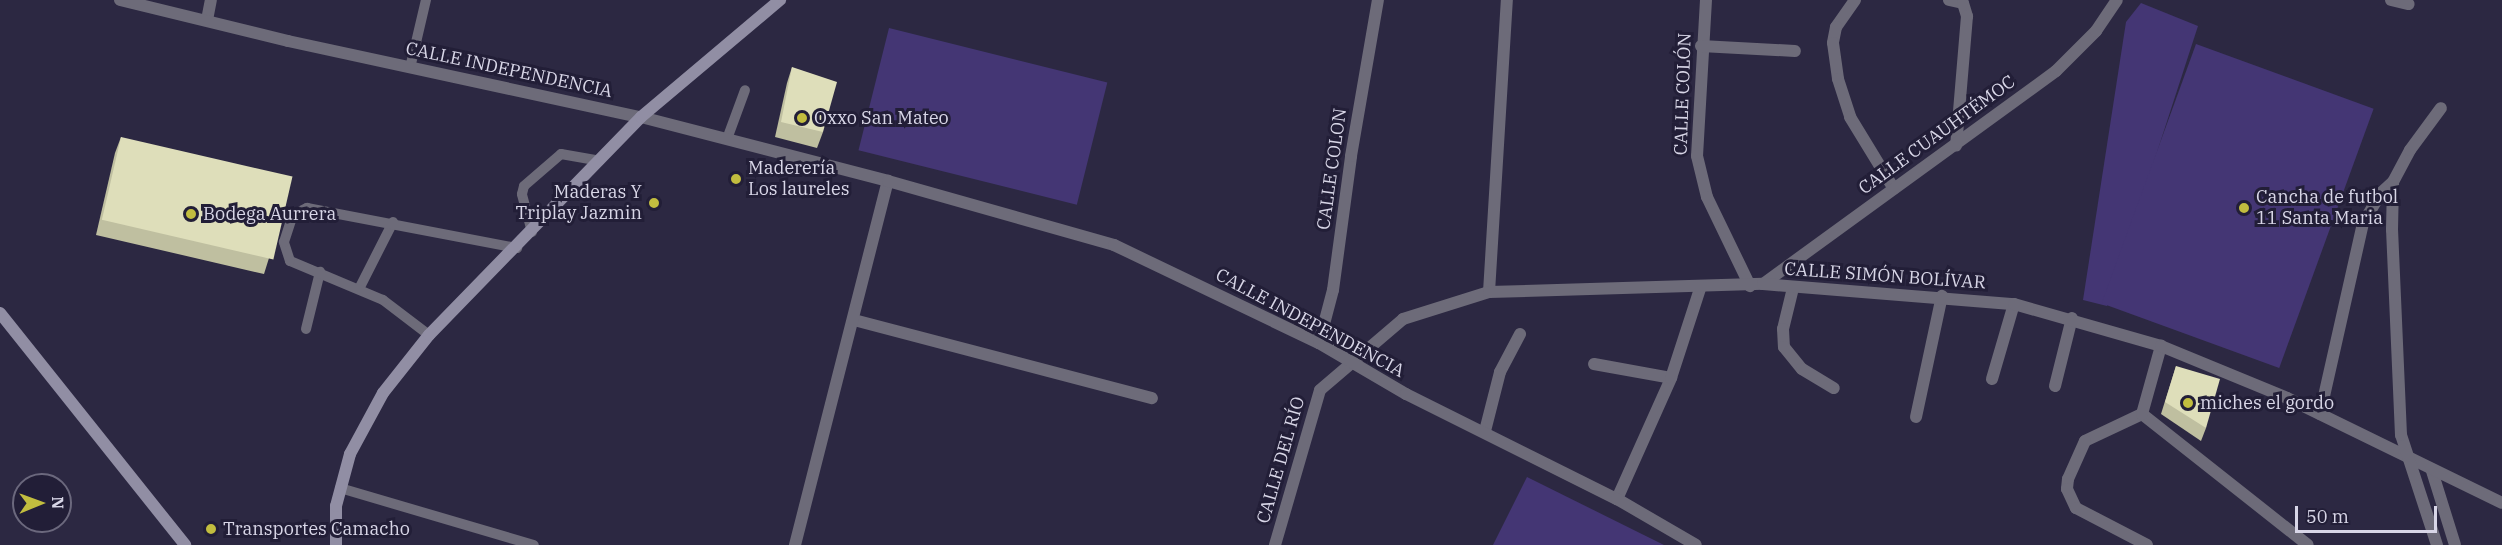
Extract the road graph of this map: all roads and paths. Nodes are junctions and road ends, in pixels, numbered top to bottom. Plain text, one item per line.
1 (120, 0) edge
2 (211, 0) edge
3 (426, 0) edge
4 (780, 0) edge
5 (1378, 0) edge
6 (1507, 0) edge
7 (1706, 0) edge
8 (1856, 0) edge
9 (1949, 0) edge
10 (2117, 0) edge
11 (2391, 0) edge
12 (2409, 4) dead end
13 (207, 20) junction
14 (1701, 46) junction
15 (1795, 51) dead end
16 (410, 68) junction
17 (745, 90) dead end
18 (2441, 108) dead end
19 (641, 117) junction
20 (727, 139) junction
21 (1956, 146) junction
22 (599, 161) junction
23 (888, 181) junction
24 (2393, 182) junction
25 (1894, 189) junction
26 (393, 222) junction
27 (532, 232) junction
28 (517, 248) junction
29 (320, 272) junction
30 (1756, 285) junction
31 (360, 287) junction
32 (1793, 288) junction
33 (1700, 289) junction
34 (1489, 292) junction
35 (1942, 296) junction
36 (2014, 304) junction
37 (0, 313) edge
38 (2072, 318) junction
39 (854, 320) junction
40 (306, 329) dead end
41 (1521, 334) dead end
42 (429, 335) junction
43 (1319, 343) junction
44 (2161, 346) junction
45 (1350, 362) junction
46 (1594, 364) dead end
47 (1671, 378) junction
48 (1992, 379) dead end
49 (2055, 386) dead end
50 (1833, 388) dead end
51 (1152, 398) dead end
52 (2142, 414) junction
53 (2320, 414) junction
54 (1916, 417) dead end
55 (1485, 431) junction
56 (2407, 458) junction
57 (2432, 471) junction
58 (340, 488) junction
59 (1617, 500) junction
60 (2502, 503) edge
61 (185, 545) edge
62 (336, 545) edge
63 (534, 545) edge
64 (795, 545) edge
65 (1275, 545) edge
66 (1696, 545) edge
67 (2147, 545) edge
68 (2308, 545) edge
69 (2437, 545) edge
70 (2455, 545) edge

1 - 13 street, CALLE INDEPENDENCIA
2 - 13 street
3 - 16 lane
4 - 19 main road
5 - 43 street, CALLE COLON
6 - 34 street
7 - 14 street, CALLE COLÓN
8 - 25 street
9 - 21 street
10 - 21 street, CALLE CUAUHTÉMOC
11 - 12 street
13 - 16 street, CALLE INDEPENDENCIA
14 - 15 street
14 - 30 street, CALLE COLÓN
16 - 19 street, CALLE INDEPENDENCIA
17 - 20 lane
18 - 24 street
19 - 20 street, CALLE INDEPENDENCIA
19 - 22 main road
20 - 23 street, CALLE INDEPENDENCIA
21 - 25 street, CALLE CUAUHTÉMOC
22 - 27 main road
22 - 27 lane
23 - 39 street
23 - 43 street, CALLE INDEPENDENCIA
24 - 53 street
24 - 56 street
25 - 30 street, CALLE CUAUHTÉMOC
26 - 28 lane
26 - 29 lane
26 - 31 lane
27 - 28 main road
28 - 42 main road
29 - 31 lane
29 - 40 lane
30 - 32 street, CALLE SIMÓN BOLÍVAR
30 - 33 street, CALLE SIMÓN BOLÍVAR
31 - 42 lane
32 - 35 street, CALLE SIMÓN BOLÍVAR
32 - 50 street
33 - 34 street, CALLE SIMÓN BOLÍVAR
33 - 47 street
34 - 45 street, CALLE SIMÓN BOLÍVAR
35 - 36 street, CALLE SIMÓN BOLÍVAR
35 - 54 street
36 - 38 street, CALLE SIMÓN BOLÍVAR
36 - 48 street
37 - 61 main road
38 - 44 street, CALLE SIMÓN BOLÍVAR
38 - 49 street
39 - 51 street
39 - 64 street
41 - 55 street
42 - 58 main road
43 - 45 street, CALLE INDEPENDENCIA
44 - 52 street
44 - 53 street, CALLE SIMÓN BOLÍVAR
45 - 55 street, CALLE INDEPENDENCIA
45 - 65 street, CALLE DEL RÍO
46 - 47 street
47 - 59 street
52 - 67 street
52 - 68 street
53 - 56 street, CALLE SIMÓN BOLÍVAR
55 - 59 street, CALLE INDEPENDENCIA
56 - 57 street, CALLE SIMÓN BOLÍVAR
56 - 69 street
57 - 60 street, CALLE SIMÓN BOLÍVAR
57 - 70 street
58 - 62 main road
58 - 63 lane
59 - 66 street, CALLE INDEPENDENCIA

